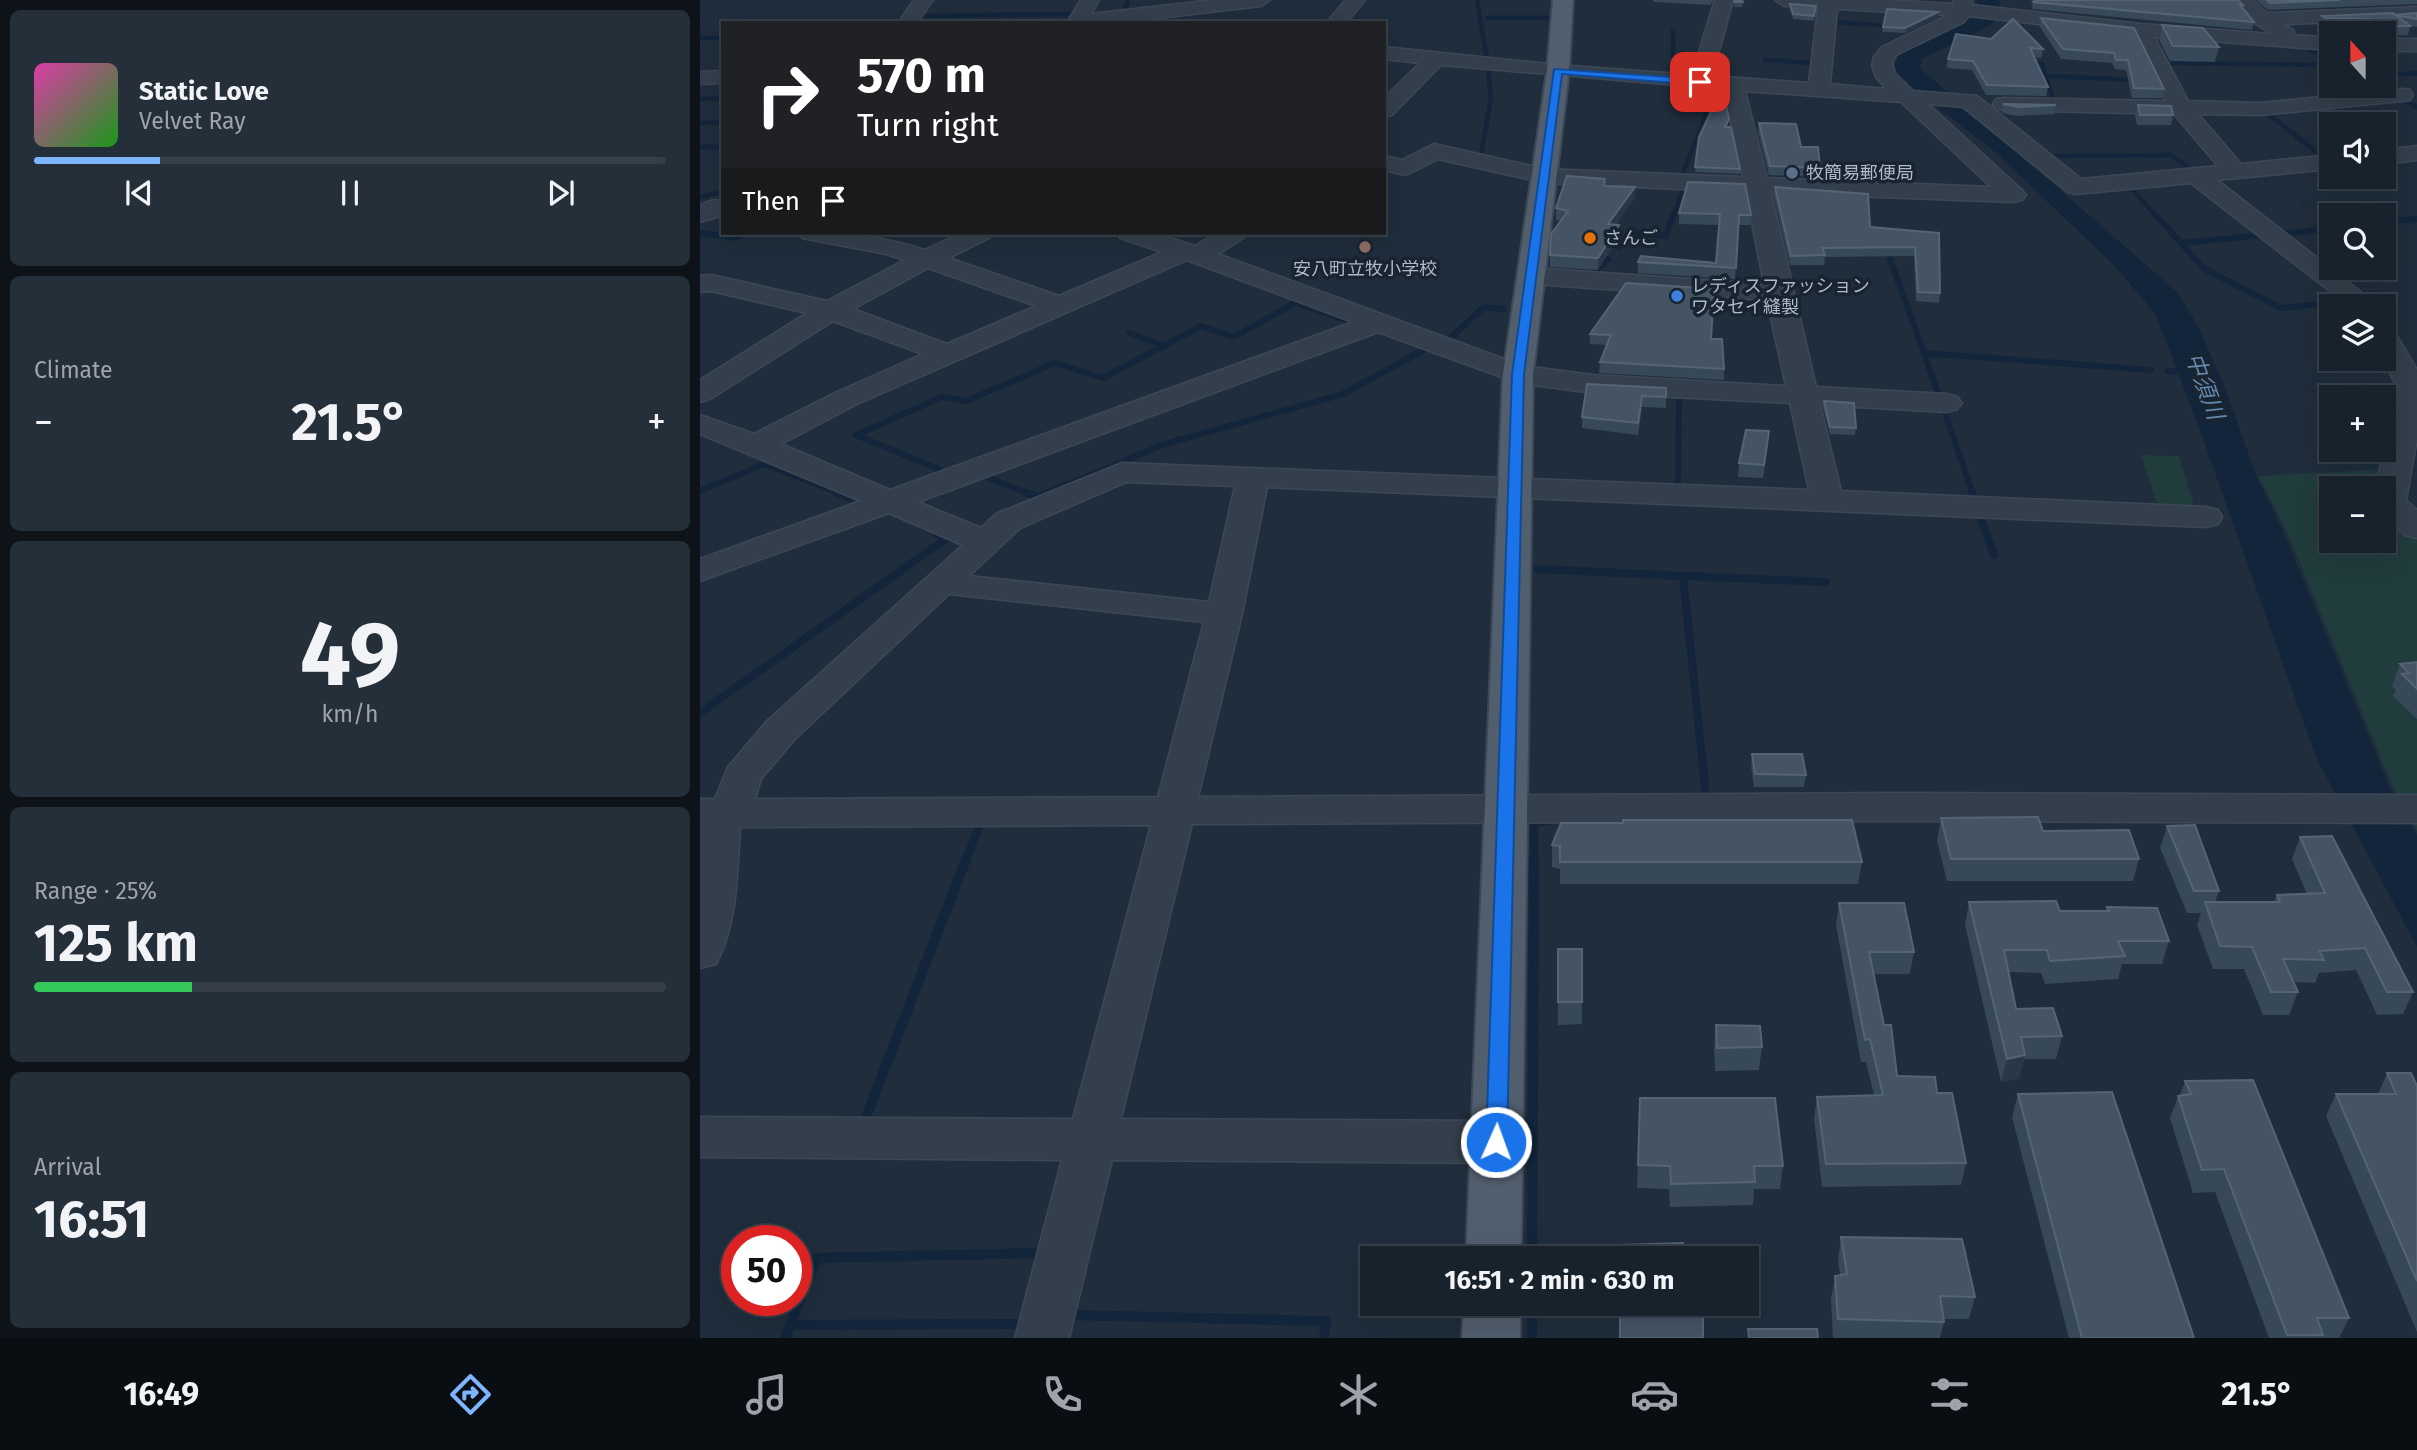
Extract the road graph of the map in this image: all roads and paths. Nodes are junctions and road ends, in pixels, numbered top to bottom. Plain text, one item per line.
1 (924, 0) edge
2 (1090, 0) edge
3 (1261, 0) edge
4 (1351, 0) edge
5 (1563, 0) edge
6 (1724, 0) edge
7 (1784, 0) edge
8 (2242, 0) edge
9 (1829, 1) edge
10 (1965, 7) edge
11 (2412, 9) edge
12 (2263, 20) junction
13 (908, 21) edge
14 (1082, 21) edge
15 (1091, 21) edge
16 (1336, 21) edge
17 (2141, 30) junction
18 (2306, 43) junction
19 (2319, 44) edge
20 (2396, 45) edge
21 (2417, 45) edge
22 (2319, 50) edge
23 (1386, 53) edge
24 (1436, 59) junction
25 (1558, 71) junction
26 (721, 77) edge
27 (700, 78) edge
28 (1700, 82) junction
29 (1733, 85) junction
30 (1818, 91) junction
31 (2401, 95) edge
32 (1916, 98) junction
33 (1965, 102) junction
34 (2180, 107) junction
35 (1386, 108) edge
36 (2417, 153) edge
37 (2396, 156) edge
38 (1386, 163) edge
39 (2319, 163) edge
40 (2235, 172) junction
41 (1545, 176) junction
42 (2197, 176) junction
43 (1757, 185) junction
44 (721, 188) edge
45 (700, 193) edge
46 (721, 208) edge
47 (700, 215) edge
48 (822, 235) edge
49 (975, 235) edge
50 (1135, 235) edge
51 (1230, 235) edge
52 (1191, 254) junction
53 (928, 257) junction
54 (1532, 276) junction
55 (700, 284) edge
56 (1779, 293) junction
57 (2350, 294) edge
58 (1060, 305) junction
59 (829, 310) junction
60 (1376, 323) junction
61 (948, 354) junction
62 (2396, 358) edge
63 (1518, 374) junction
64 (700, 393) edge
65 (1804, 395) junction
66 (1947, 403) dead end
67 (700, 424) edge
68 (756, 445) junction
69 (1253, 478) junction
70 (1514, 486) junction
71 (1827, 499) junction
72 (892, 502) junction
73 (2206, 517) dead end
74 (2417, 528) edge
75 (985, 542) junction
76 (700, 571) edge
77 (942, 583) junction
78 (1224, 614) junction
79 (1507, 808) junction
80 (2417, 809) edge
81 (717, 813) edge
82 (1172, 813) junction
83 (700, 952) edge
84 (700, 1137) edge
85 (1090, 1140) junction
86 (1496, 1142) junction
87 (1493, 1246) edge
88 (1492, 1316) edge
89 (1042, 1338) edge
90 (1491, 1338) edge

1 - 13 street
2 - 14 street
3 - 15 street
4 - 16 street
5 - 25 main road
6 - 28 street
7 - 9 street
8 - 12 street
9 - 10 street
9 - 30 street
10 - 17 street
10 - 32 street
11 - 12 street
12 - 18 street
17 - 18 street
17 - 34 street
18 - 19 street
18 - 22 street
20 - 21 street
23 - 24 street
24 - 25 street
24 - 35 street
25 - 28 street
25 - 41 main road
26 - 27 street
28 - 29 street
29 - 30 street
29 - 43 street
30 - 32 street
31 - 34 street
32 - 33 street
32 - 43 street
33 - 34 street
33 - 42 street
34 - 40 street
36 - 37 street
38 - 41 street
39 - 40 street
40 - 42 street
41 - 43 street
41 - 54 main road
42 - 57 street
43 - 56 street
44 - 45 street
46 - 47 street
48 - 53 street
49 - 53 street
50 - 52 street
51 - 52 street
52 - 58 street
52 - 60 street
53 - 58 street
53 - 59 street
54 - 56 street
54 - 63 main road
55 - 59 street
56 - 65 street
58 - 61 street
59 - 61 street
59 - 64 street
60 - 63 street
60 - 72 street
61 - 68 street
62 - 74 street
63 - 65 street
63 - 70 main road
65 - 66 street
65 - 71 street
67 - 68 street
68 - 72 street
69 - 70 street
69 - 75 street
69 - 78 street
70 - 71 street
70 - 79 main road
71 - 73 street
72 - 75 street
72 - 76 street
75 - 77 street
77 - 78 street
77 - 81 street
78 - 82 street
79 - 80 street
79 - 82 street
79 - 86 main road
81 - 82 street
81 - 83 street
82 - 85 street
84 - 85 street
85 - 86 street
85 - 89 street
86 - 87 main road
88 - 90 main road

